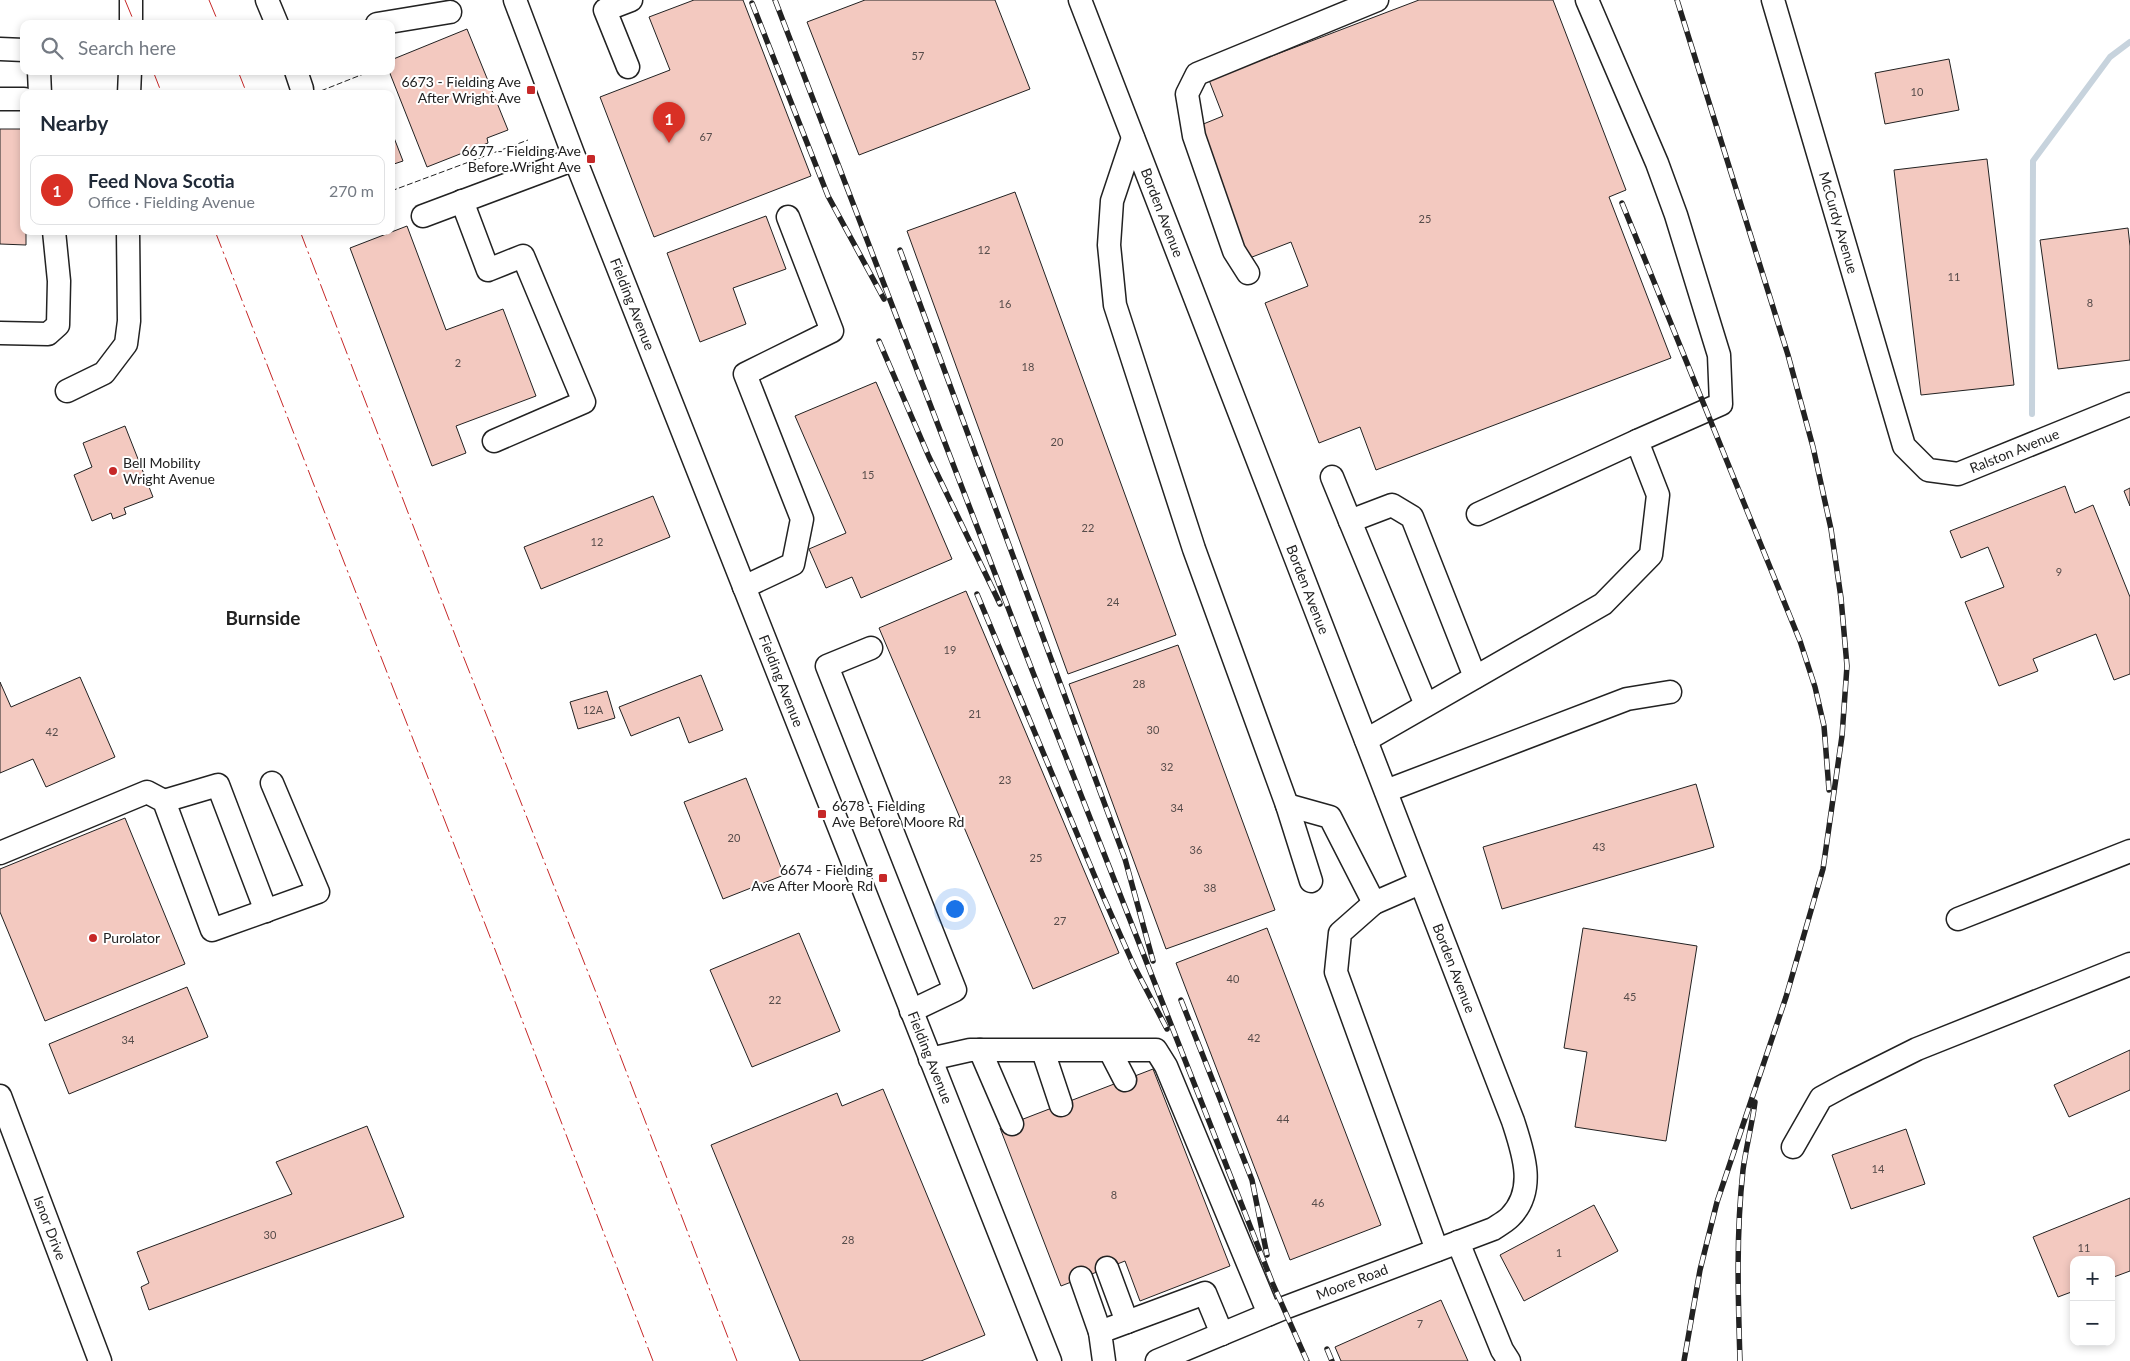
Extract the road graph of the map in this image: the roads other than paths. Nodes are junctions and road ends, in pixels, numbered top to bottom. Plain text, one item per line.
1 (131, 0) edge
2 (267, 0) edge
3 (515, 0) edge
4 (631, 0) edge
5 (1080, 0) edge
6 (1377, 0) edge
7 (1587, 0) edge
8 (1773, 0) edge
9 (450, 12) dead end
10 (131, 20) edge
11 (275, 20) edge
12 (395, 21) edge
13 (0, 49) edge
14 (20, 50) edge
15 (628, 67) dead end
16 (39, 75) edge
17 (130, 75) edge
18 (40, 90) edge
19 (130, 90) edge
20 (0, 98) edge
21 (20, 99) edge
22 (1133, 138) junction
23 (575, 159) junction
24 (462, 201) junction
25 (423, 216) dead end
26 (788, 217) dead end
27 (54, 235) edge
28 (128, 235) edge
29 (1248, 274) dead end
30 (0, 333) edge
31 (67, 391) dead end
32 (2130, 404) edge
33 (494, 440) dead end
34 (1637, 440) junction
35 (1904, 446) joint
36 (1332, 477) dead end
37 (1478, 514) dead end
38 (1350, 521) junction
39 (744, 587) junction
40 (871, 648) dead end
41 (1475, 677) junction
42 (1670, 692) dead end
43 (1426, 705) junction
44 (1366, 740) junction
45 (272, 783) dead end
46 (1386, 791) junction
47 (164, 801) junction
48 (1286, 805) junction
49 (2130, 851) edge
50 (0, 853) edge
51 (1312, 881) dead end
52 (1420, 883) junction
53 (1374, 903) junction
54 (266, 911) junction
55 (1958, 919) dead end
56 (2130, 964) edge
57 (912, 1011) junction
58 (980, 1050) junction
59 (1043, 1051) junction
60 (1110, 1051) junction
61 (930, 1059) junction
62 (1125, 1080) dead end
63 (0, 1096) edge
64 (1061, 1105) dead end
65 (1012, 1124) dead end
66 (1793, 1147) dead end
67 (1526, 1183) joint
68 (1458, 1242) junction
69 (1437, 1250) junction
70 (1107, 1268) dead end
71 (1081, 1278) dead end
72 (1269, 1314) junction
73 (1127, 1322) junction
74 (1100, 1332) junction
75 (1222, 1334) junction
76 (96, 1360) edge
77 (1050, 1361) edge
78 (1104, 1361) edge
79 (1157, 1361) edge
80 (1509, 1361) edge

1 - 10 street
2 - 11 street
3 - 23 street, Fielding Avenue
4 - 15 street
5 - 22 street, Borden Avenue
6 - 29 street
7 - 34 street
8 - 35 street, McCurdy Avenue
9 - 12 street
13 - 14 street
16 - 18 street
17 - 19 street
20 - 21 street
22 - 44 street, Borden Avenue
22 - 48 street
23 - 24 street
23 - 39 street, Fielding Avenue
24 - 25 street
24 - 33 street
26 - 39 street
27 - 30 street
28 - 31 street
32 - 35 street, Ralston Avenue
34 - 37 street
34 - 41 street
36 - 38 street
38 - 41 street
38 - 43 street
39 - 57 street, Fielding Avenue
40 - 57 street
41 - 43 street
42 - 46 street
43 - 44 street
44 - 46 street, Borden Avenue
45 - 54 street
46 - 52 street, Borden Avenue
47 - 50 street
47 - 54 street
47 - 54 street
48 - 51 street
48 - 53 street
49 - 55 street
52 - 53 street
52 - 67 street, Borden Avenue
53 - 69 street
56 - 66 street
57 - 61 street, Fielding Avenue
58 - 59 street
58 - 61 street
58 - 65 street
59 - 60 street
59 - 64 street
60 - 62 street
60 - 72 street
61 - 77 street, Fielding Avenue
63 - 76 street, Isnor Drive
67 - 68 street, Moore Road
68 - 69 street, Moore Road
68 - 80 street
69 - 72 street, Moore Road
70 - 73 street
71 - 74 street
72 - 75 street, Moore Road
73 - 74 street
73 - 75 street
74 - 78 street
75 - 79 street, Moore Road

